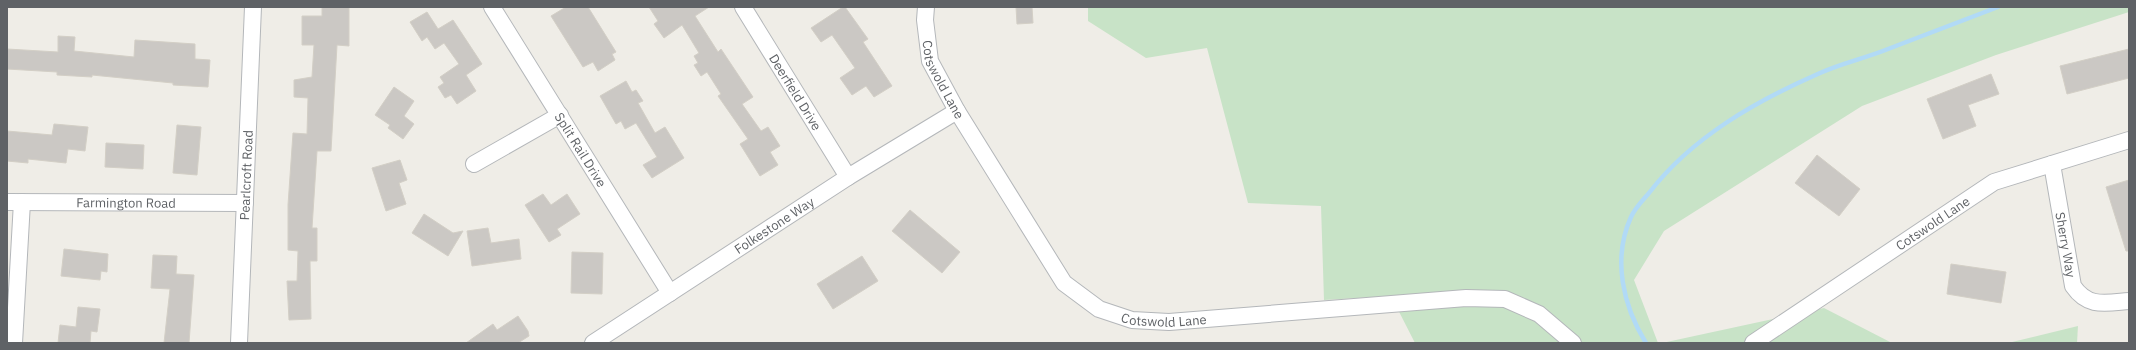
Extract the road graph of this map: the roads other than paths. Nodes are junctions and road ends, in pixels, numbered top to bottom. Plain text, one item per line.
1 (253, 7) edge
2 (492, 7) edge
3 (743, 7) edge
4 (926, 7) edge
5 (957, 111) junction
6 (560, 115) junction
7 (2129, 140) edge
8 (474, 164) dead end
9 (2052, 164) junction
10 (848, 177) junction
11 (14, 202) edge
12 (246, 202) junction
13 (670, 293) junction
14 (2129, 301) edge
15 (14, 343) edge
16 (240, 343) edge
17 (593, 343) edge
18 (1574, 343) edge
19 (1753, 343) edge

1 - 12 street, Pearlcroft Road
2 - 6 street, Split Rail Drive
3 - 10 street, Deerfield Drive
4 - 5 street, Cotswold Lane
5 - 10 street, Folkestone Way
5 - 18 street, Cotswold Lane
6 - 8 street
6 - 13 street, Split Rail Drive
7 - 9 street, Cotswold Lane
9 - 14 street, Sherry Way
9 - 19 street, Cotswold Lane
10 - 13 street, Folkestone Way
11 - 12 street, Farmington Road
11 - 15 street
12 - 16 street, Pearlcroft Road
13 - 17 street, Folkestone Way

